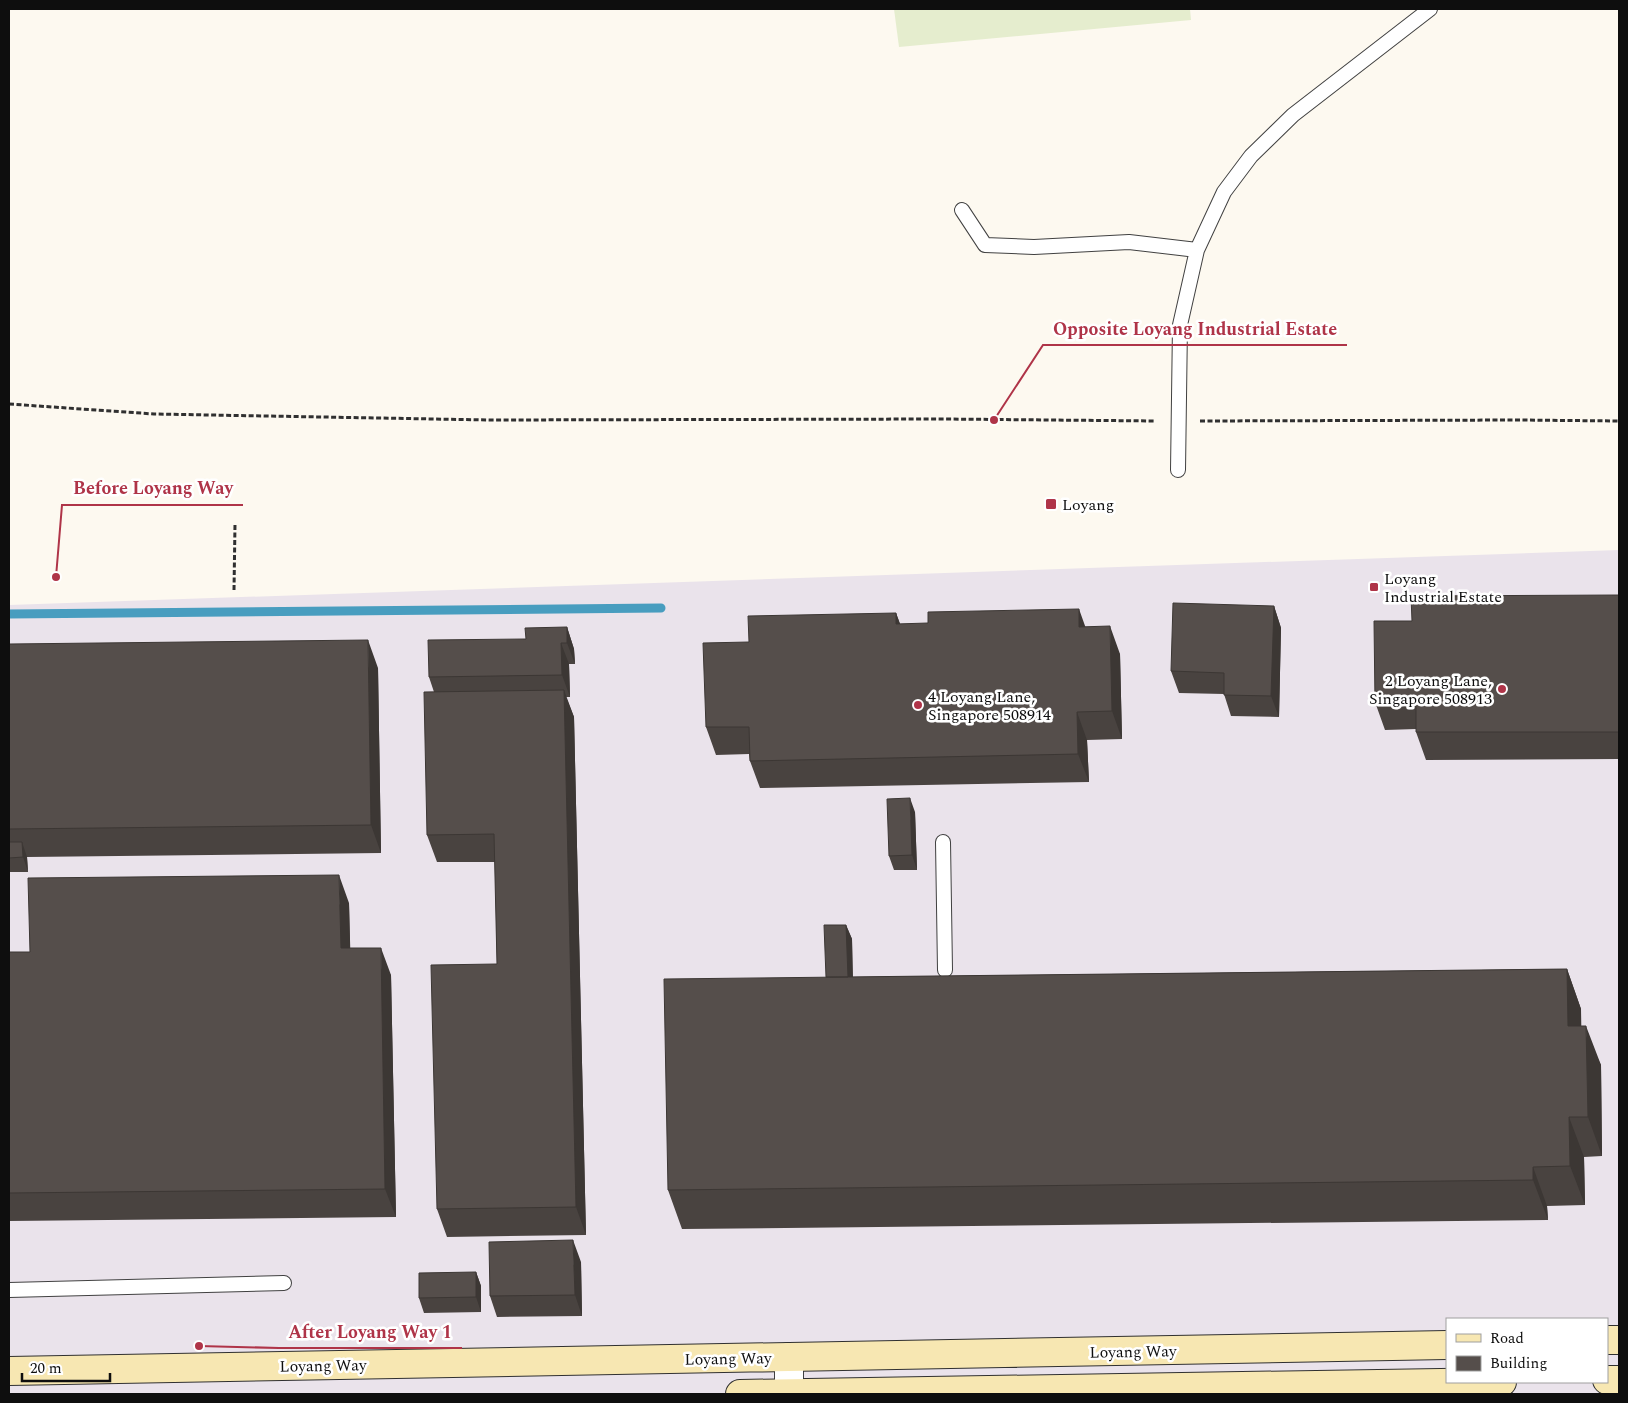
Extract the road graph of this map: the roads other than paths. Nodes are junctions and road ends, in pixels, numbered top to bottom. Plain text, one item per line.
1 (1430, 9) edge
2 (962, 210) dead end
3 (1197, 250) junction
4 (1178, 470) dead end
5 (943, 842) dead end
6 (945, 970) dead end
7 (284, 1283) dead end
8 (9, 1290) edge
9 (1446, 1345) edge
10 (789, 1357) junction
11 (9, 1371) edge
12 (1487, 1383) edge
13 (1396, 1389) edge
14 (1292, 1390) edge
15 (740, 1394) edge
16 (789, 1394) edge

1 - 3 lane
2 - 3 lane
3 - 4 lane
5 - 6 lane
7 - 8 lane
9 - 10 main road, Loyang Way
10 - 11 main road, Loyang Way
10 - 16 street
12 - 13 main road
13 - 14 main road
14 - 16 main road
15 - 16 main road

